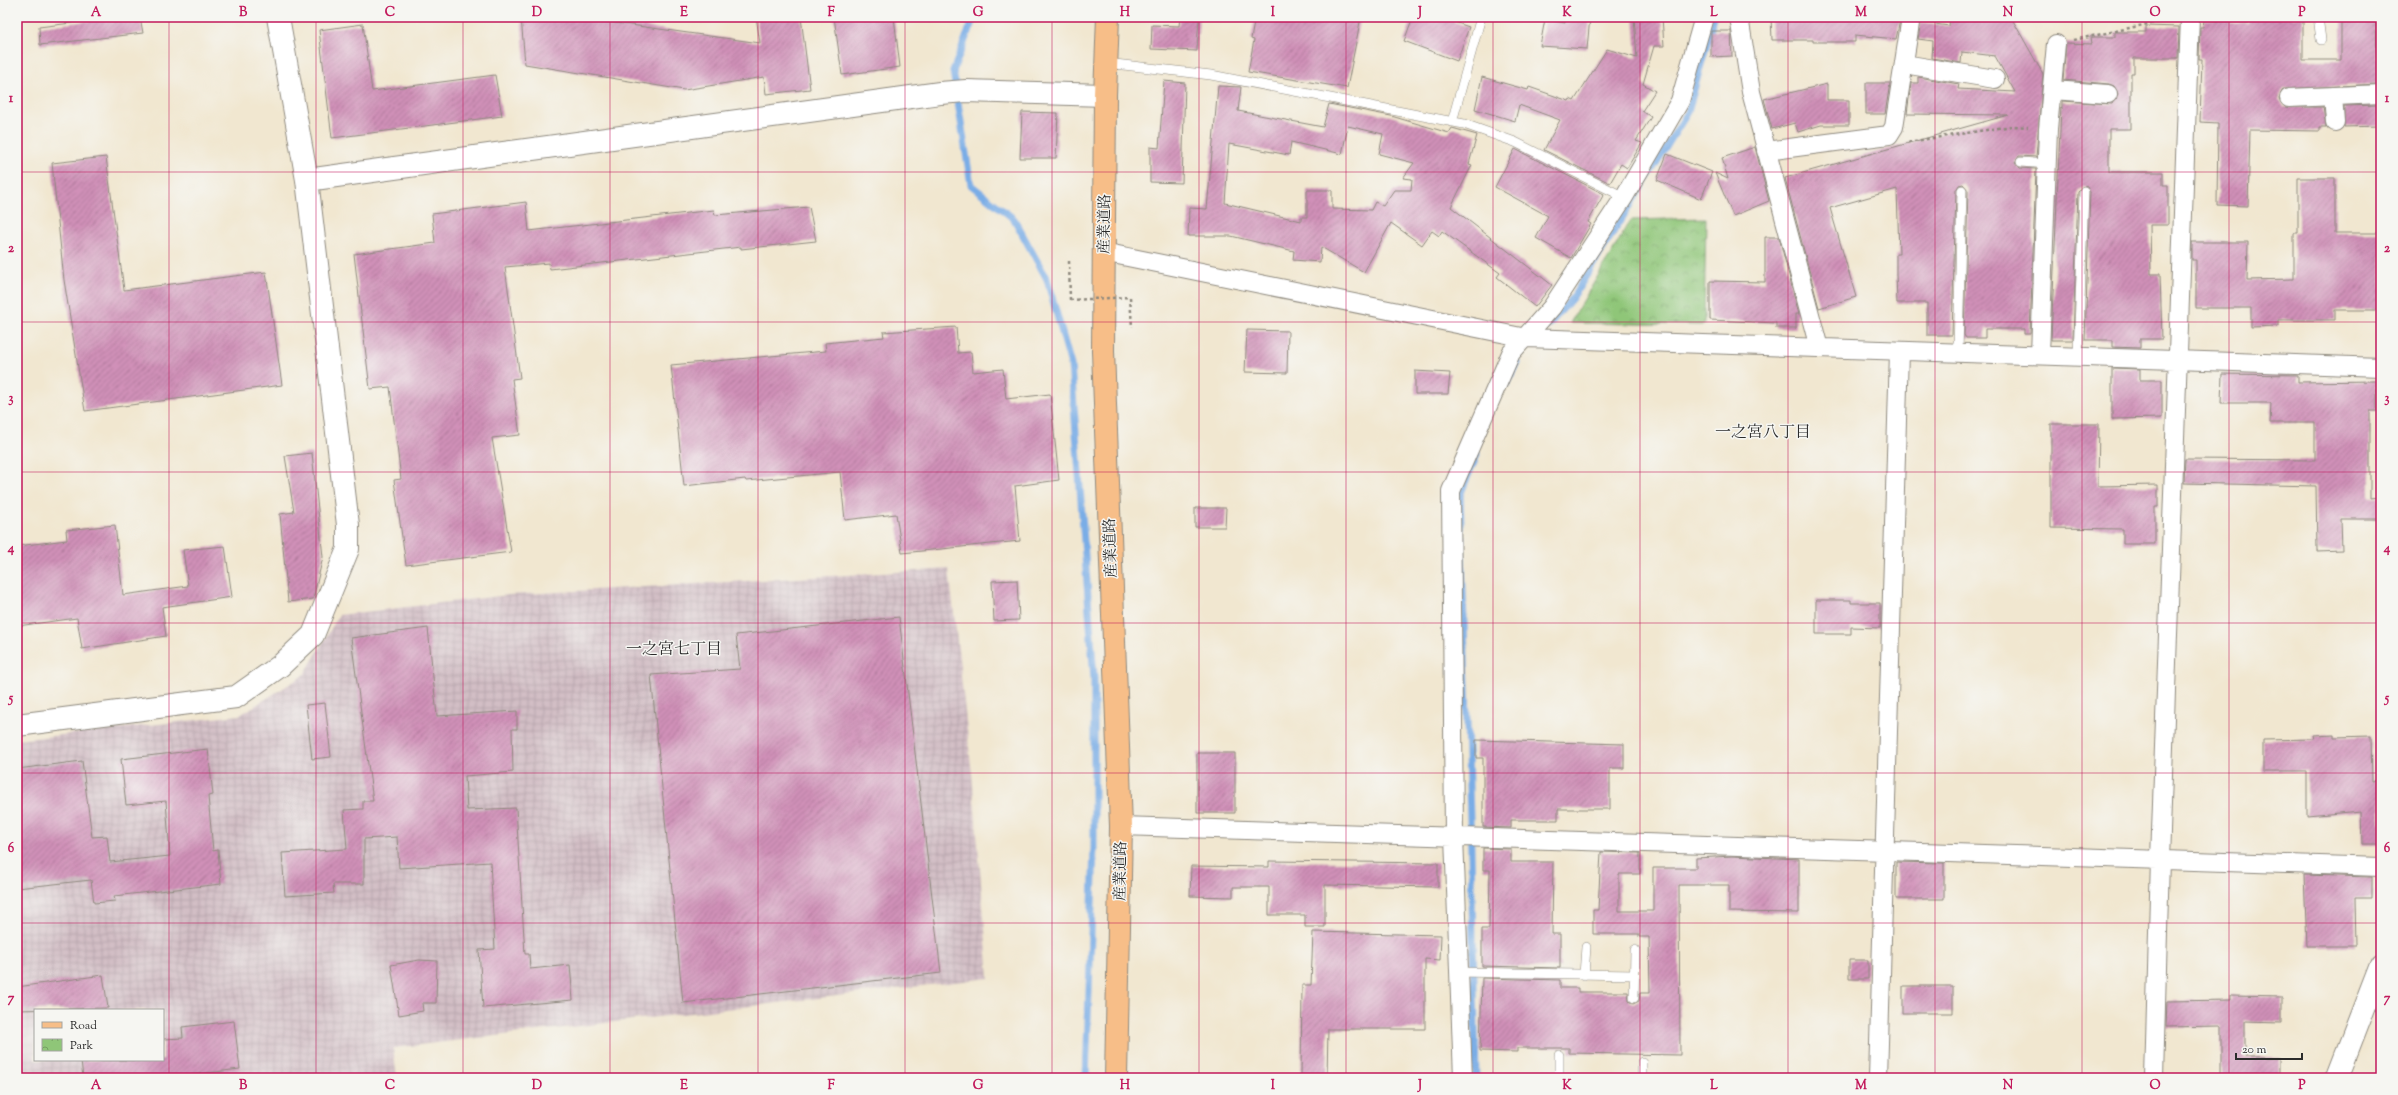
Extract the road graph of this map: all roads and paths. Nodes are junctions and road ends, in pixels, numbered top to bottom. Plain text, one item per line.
1 (278, 17) edge
2 (1108, 17) edge
3 (1482, 17) edge
4 (1704, 17) edge
5 (1739, 17) edge
6 (1911, 17) edge
7 (2178, 17) edge
8 (2190, 17) edge
9 (2318, 17) edge
10 (2321, 40) dead end
11 (2056, 44) joint
12 (1106, 63) junction
13 (1904, 64) junction
14 (1995, 79) dead end
15 (2052, 90) junction
16 (2108, 94) dead end
17 (2381, 94) edge
18 (1105, 95) junction
19 (2333, 96) junction
20 (2289, 98) dead end
21 (1452, 122) junction
22 (2335, 122) dead end
23 (2048, 129) junction
24 (1889, 135) junction
25 (1766, 151) junction
26 (2022, 162) dead end
27 (2047, 164) junction
28 (306, 180) junction
29 (1962, 190) dead end
30 (2084, 192) dead end
31 (1624, 197) junction
32 (1103, 252) junction
33 (1069, 261) dead end
34 (1132, 326) dead end
35 (1526, 338) junction
36 (1819, 348) junction
37 (1899, 351) junction
38 (1958, 352) junction
39 (2040, 355) junction
40 (2078, 356) junction
41 (2179, 359) junction
42 (2381, 367) edge
43 (17, 725) edge
44 (1121, 826) junction
45 (1457, 836) junction
46 (1885, 850) junction
47 (2160, 859) junction
48 (2381, 867) edge
49 (1586, 947) dead end
50 (1635, 950) dead end
51 (2381, 964) edge
52 (1458, 972) junction
53 (1584, 975) junction
54 (1634, 975) junction
55 (1634, 998) dead end
56 (1559, 1055) dead end
57 (1642, 1062) dead end
58 (1116, 1078) edge
59 (1463, 1078) edge
60 (1477, 1078) edge
61 (1559, 1078) edge
62 (1642, 1078) edge
63 (1878, 1078) edge
64 (2154, 1078) edge
65 (2337, 1078) edge

1 - 28 street
2 - 12 main road, 産業道路
3 - 21 lane
4 - 31 street
5 - 25 street
6 - 13 street
7 - 11 path
8 - 41 street
9 - 10 lane
11 - 15 street
12 - 18 main road, 産業道路
12 - 21 lane
13 - 14 street
13 - 24 street
15 - 16 street
15 - 23 street
17 - 19 street
18 - 28 street
18 - 32 main road, 産業道路
19 - 20 street
19 - 22 street
21 - 31 lane
23 - 24 path
23 - 27 street
24 - 25 street
25 - 36 street
26 - 27 lane
27 - 39 street
28 - 43 street
29 - 38 lane
30 - 40 lane
31 - 35 street
32 - 35 street
32 - 44 main road, 産業道路
33 - 34 path, bridge
35 - 36 street
35 - 45 street
36 - 37 street
37 - 38 street
37 - 46 street
38 - 39 street
39 - 40 street
40 - 41 street
41 - 42 street
41 - 47 street
44 - 45 street
44 - 58 main road, 産業道路
45 - 46 street
45 - 52 street
46 - 47 street
46 - 63 street
47 - 48 street
47 - 64 street
49 - 53 lane
50 - 54 lane
51 - 65 street
52 - 53 lane
52 - 59 street
53 - 54 lane
54 - 55 lane
56 - 61 lane
57 - 62 lane
59 - 60 lane

